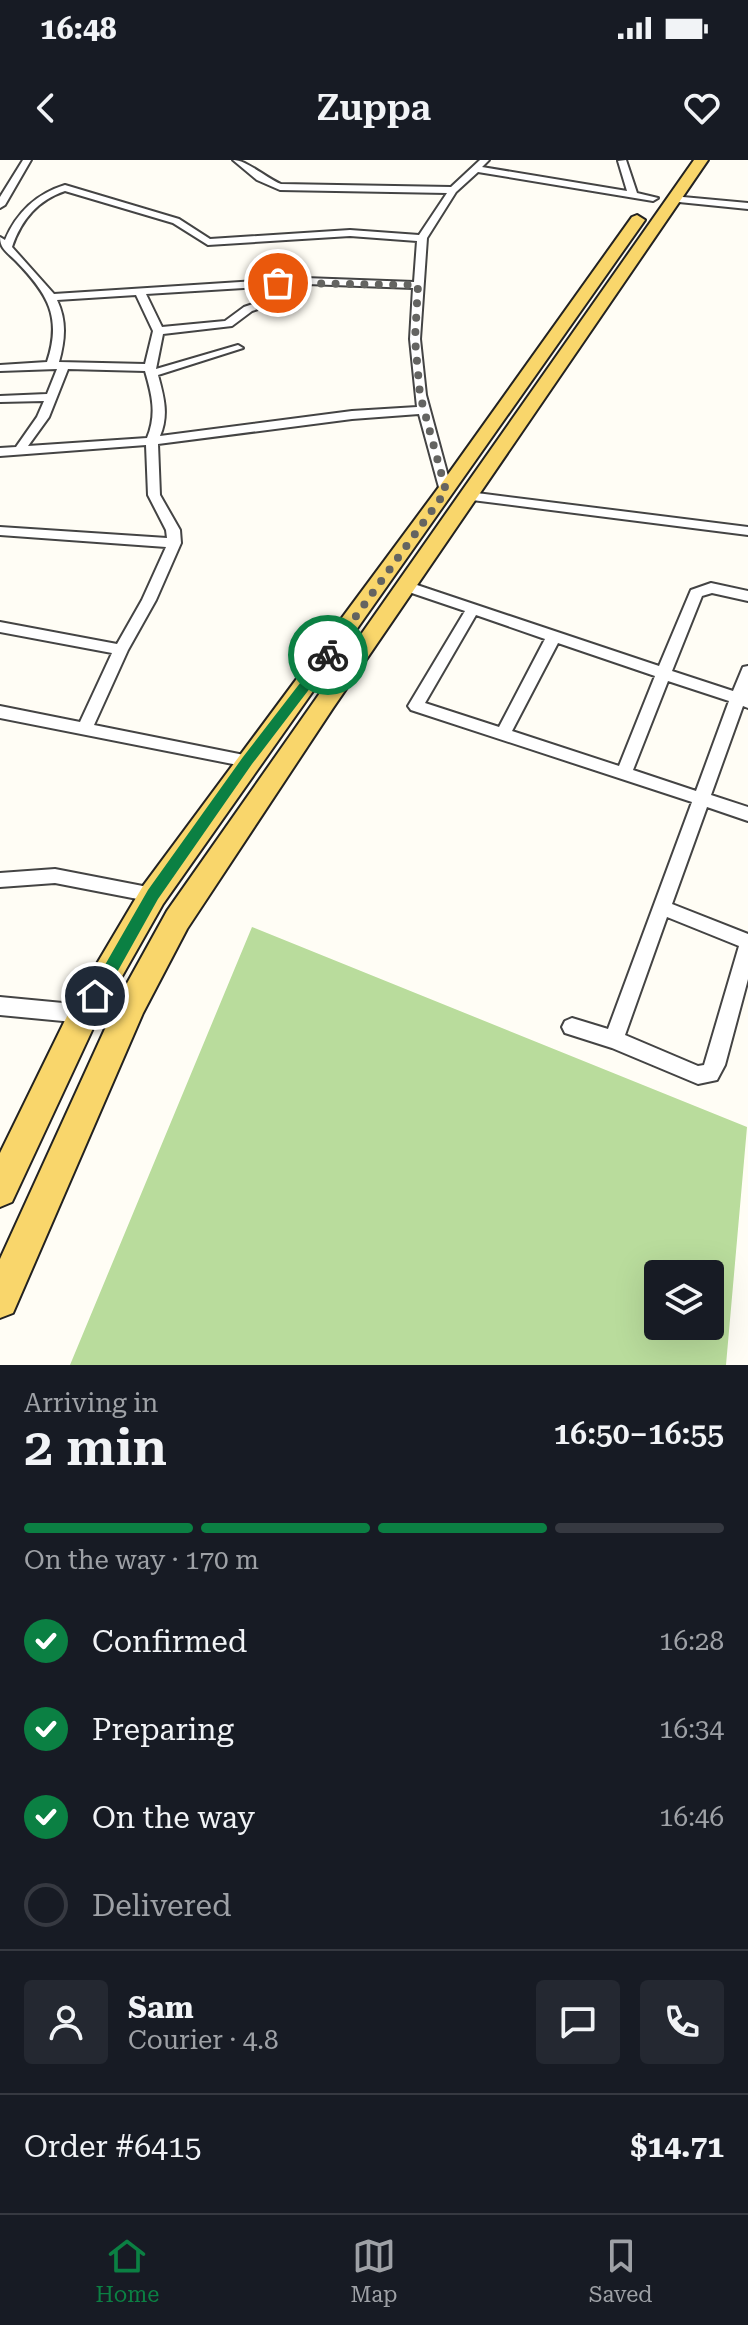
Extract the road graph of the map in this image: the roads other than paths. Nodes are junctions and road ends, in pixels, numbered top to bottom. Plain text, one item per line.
1 (27, 160) edge
2 (237, 160) edge
3 (681, 160) edge
4 (701, 160) edge
5 (622, 161) edge
6 (481, 164) edge
7 (453, 190) junction
8 (653, 197) junction
9 (0, 205) edge
10 (748, 206) edge
11 (422, 238) junction
12 (4, 244) edge
13 (305, 281) junction
14 (418, 285) junction
15 (139, 290) junction
16 (52, 297) junction
17 (158, 331) junction
18 (238, 348) dead end
19 (58, 366) junction
20 (0, 368) edge
21 (151, 370) junction
22 (50, 397) junction
23 (0, 399) edge
24 (426, 410) junction
25 (152, 441) junction
26 (19, 451) junction
27 (0, 452) edge
28 (458, 494) junction
29 (0, 531) edge
30 (748, 531) edge
31 (174, 543) junction
32 (405, 586) junction
33 (748, 596) edge
34 (473, 609) junction
35 (0, 627) edge
36 (553, 638) junction
37 (121, 650) junction
38 (748, 671) edge
39 (663, 672) junction
40 (743, 700) edge
41 (0, 712) edge
42 (85, 728) junction
43 (503, 734) junction
44 (248, 761) junction
45 (624, 772) junction
46 (701, 799) junction
47 (748, 814) edge
48 (0, 880) edge
49 (153, 895) junction
50 (661, 907) junction
51 (748, 943) edge
52 (0, 1006) edge
53 (84, 1014) junction
54 (572, 1027) dead end
55 (614, 1040) junction
56 (0, 1190) edge
57 (0, 1300) edge

1 - 9 street
2 - 7 street
3 - 8 main road
4 - 8 main road
5 - 8 street
6 - 7 street
6 - 8 street
7 - 11 street
8 - 10 street
8 - 28 main road
11 - 12 street
11 - 14 street
12 - 16 street
13 - 14 street
13 - 15 street
13 - 17 street
14 - 24 street
15 - 16 street
15 - 17 street
16 - 19 street
17 - 21 street
18 - 21 street
19 - 20 street
19 - 21 street
19 - 22 street
21 - 25 street
22 - 23 street
22 - 26 street
24 - 25 street
24 - 28 street
25 - 26 street
25 - 31 street
26 - 27 street
28 - 30 street
28 - 32 main road
28 - 44 main road
29 - 31 street
31 - 37 street
32 - 34 street
32 - 57 main road
33 - 39 street
34 - 36 street
34 - 43 street
35 - 37 street
36 - 39 street
36 - 43 street
37 - 42 street
38 - 40 street
39 - 40 street
39 - 45 street
40 - 46 street
41 - 42 street
42 - 44 street
43 - 45 street
44 - 49 main road
45 - 46 street
46 - 47 street
46 - 50 street
48 - 49 street
49 - 53 main road
50 - 51 street
50 - 55 street
51 - 55 street
52 - 53 street
53 - 56 main road
54 - 55 street

